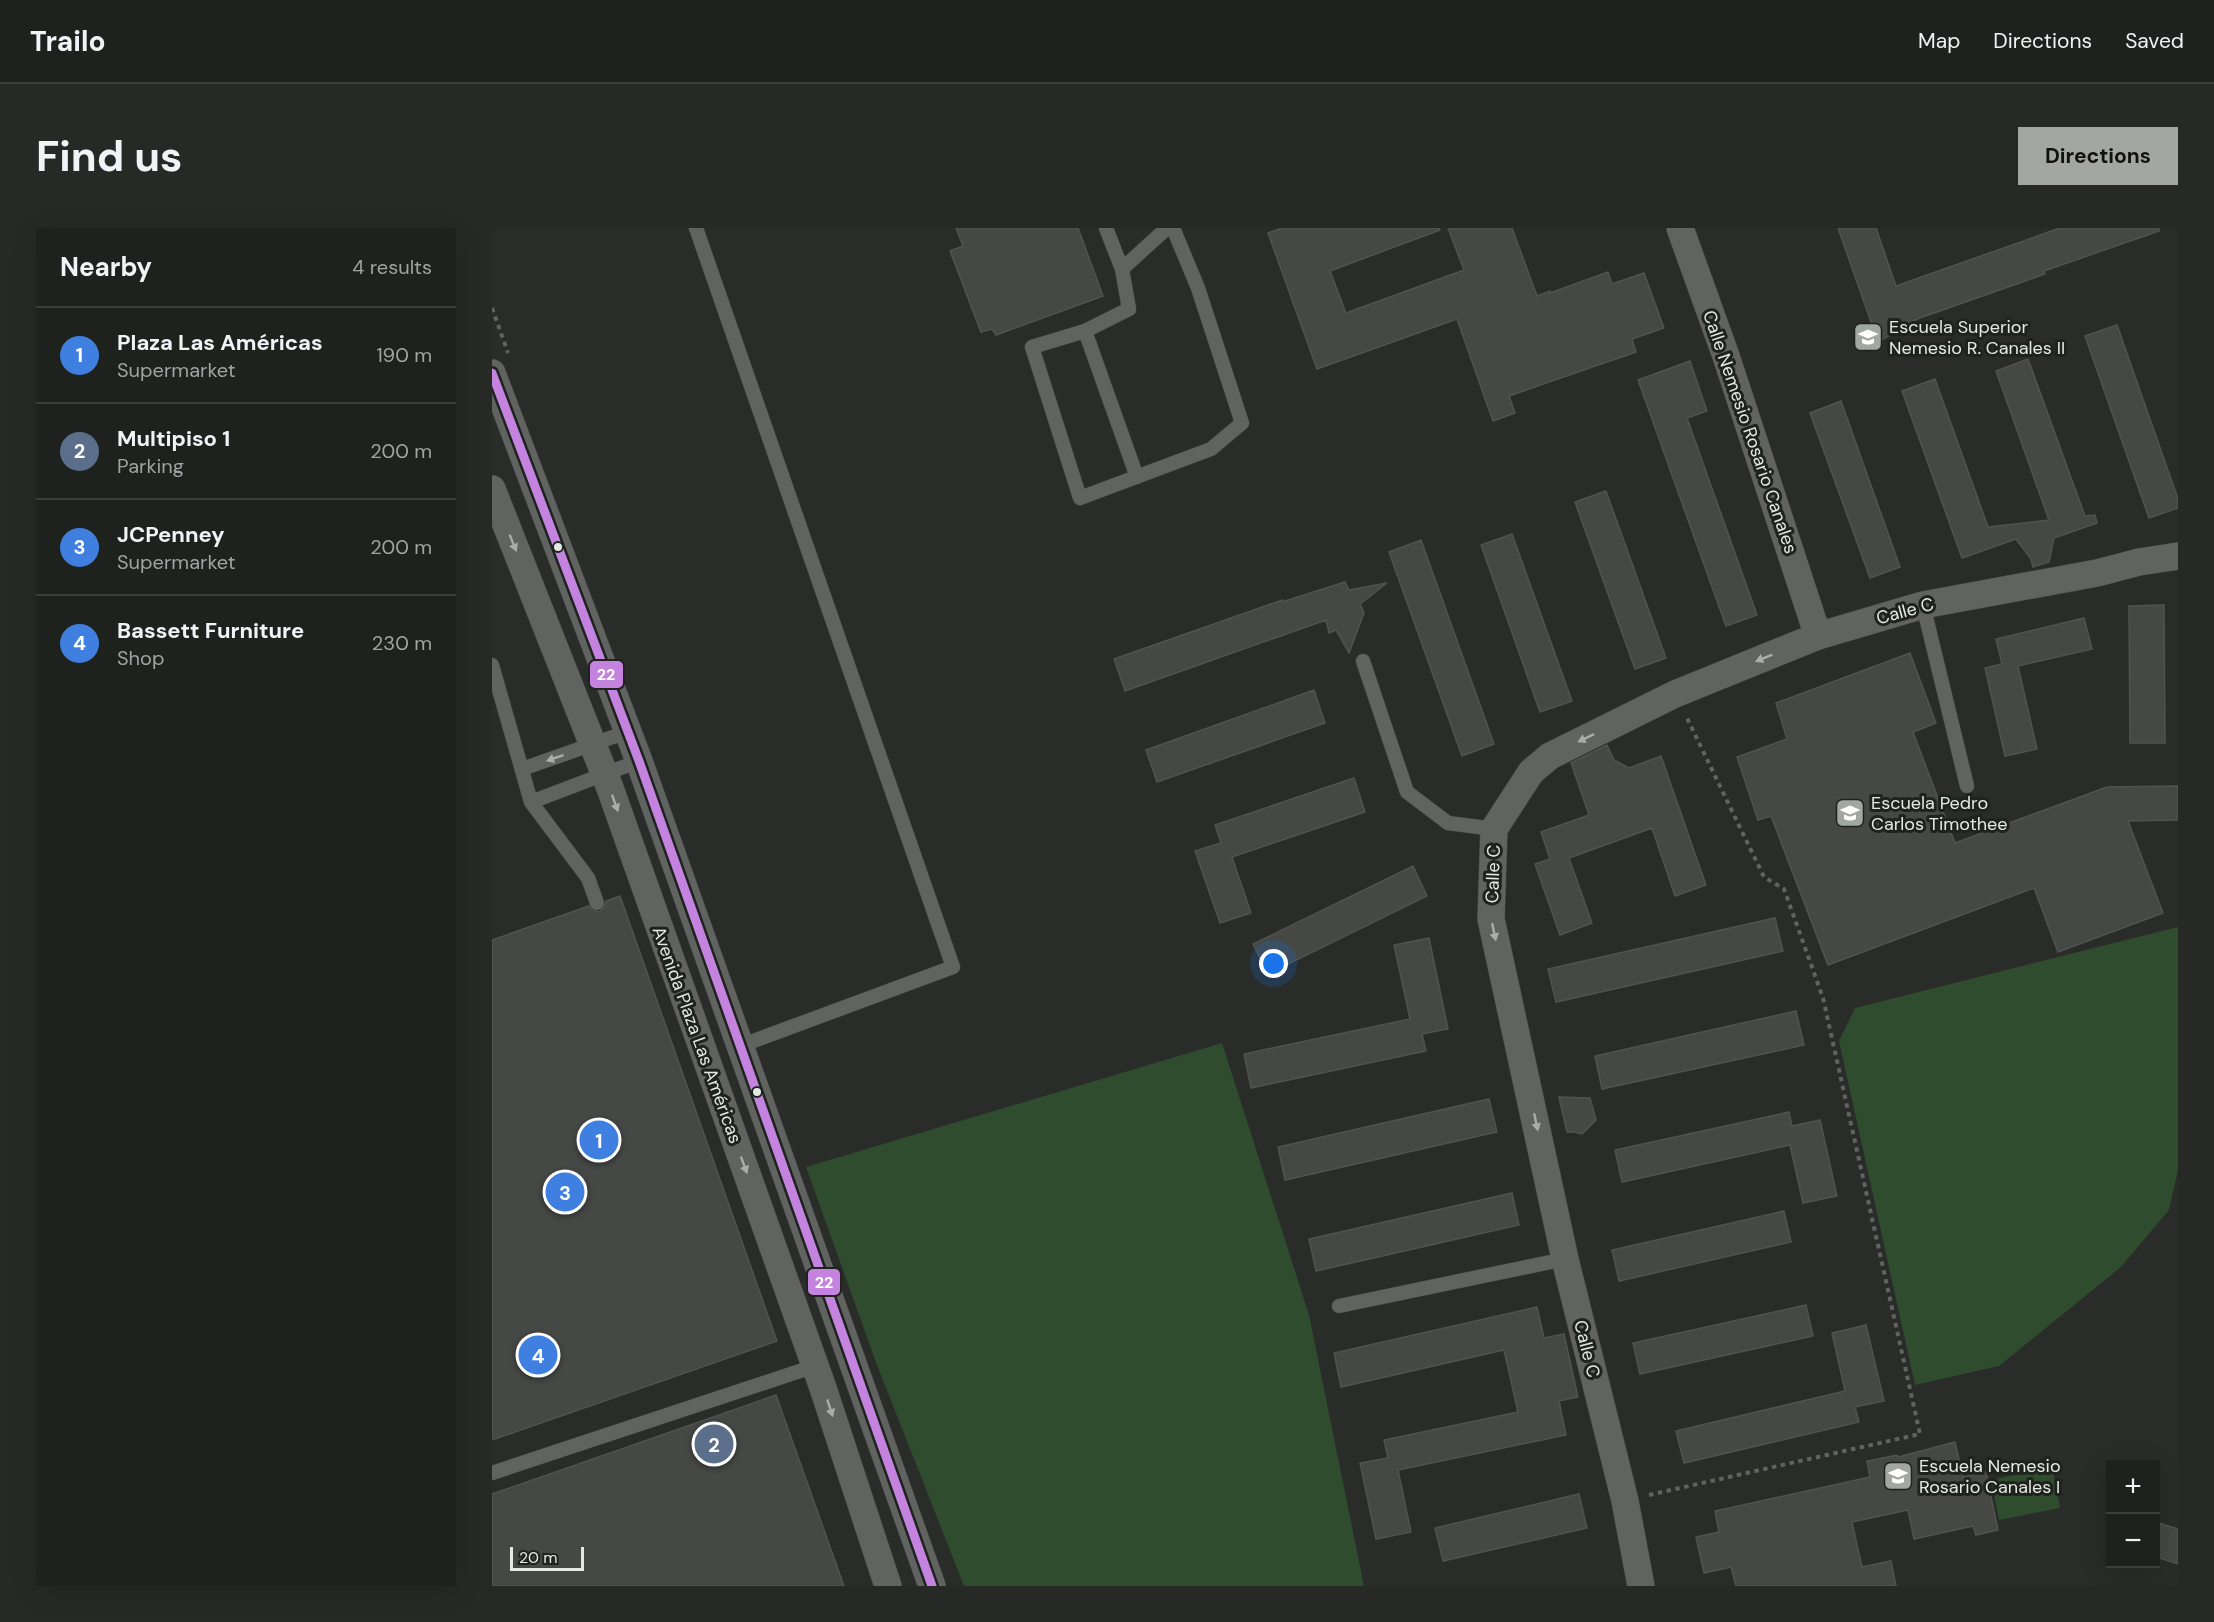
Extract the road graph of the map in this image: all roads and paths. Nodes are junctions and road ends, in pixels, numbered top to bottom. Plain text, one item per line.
1 (696, 228) edge
2 (1106, 228) edge
3 (1167, 228) edge
4 (1173, 228) edge
5 (1680, 228) edge
6 (1122, 269) junction
7 (1085, 331) junction
8 (492, 373) edge
9 (1137, 477) junction
10 (492, 489) edge
11 (2178, 556) edge
12 (1923, 605) junction
13 (1818, 636) junction
14 (1363, 661) dead end
15 (492, 665) edge
16 (1675, 694) junction
17 (627, 732) junction
18 (593, 745) junction
19 (639, 761) junction
20 (522, 769) junction
21 (604, 774) junction
22 (1967, 786) dead end
23 (531, 802) junction
24 (1494, 830) junction
25 (597, 903) dead end
26 (740, 1046) junction
27 (1565, 1259) junction
28 (1339, 1306) dead end
29 (815, 1366) junction
30 (492, 1473) edge
31 (1624, 1501) junction
32 (888, 1586) edge
33 (932, 1586) edge
34 (1641, 1586) edge

1 - 26 lane
2 - 6 lane
3 - 6 lane
4 - 9 lane
5 - 13 street, Calle Nemesio Rosario Canales
6 - 7 lane
7 - 9 lane
7 - 9 lane
8 - 17 street, Avenida Plaza Las Américas
10 -> 18 street, Avenida Plaza Las Américas
11 - 12 street, Calle C
12 - 13 street, Calle C
12 - 22 lane
13 -> 16 street, Calle C
14 - 24 lane
15 - 20 lane
16 -> 24 street, Calle C
16 - 31 path
17 - 18 lane
17 - 19 street, Avenida Plaza Las Américas
18 -> 20 lane
18 - 21 street, Avenida Plaza Las Américas
19 - 21 lane
19 - 26 street, Avenida Plaza Las Américas
20 - 23 lane
21 - 23 lane
21 -> 29 street, Avenida Plaza Las Américas
23 - 25 lane
24 -> 27 street, Calle C
26 - 33 street, Avenida Plaza Las Américas
27 - 28 lane
27 - 31 street, Calle C
29 - 30 lane
29 -> 32 street, Avenida Plaza Las Américas
31 - 34 street, Calle C

